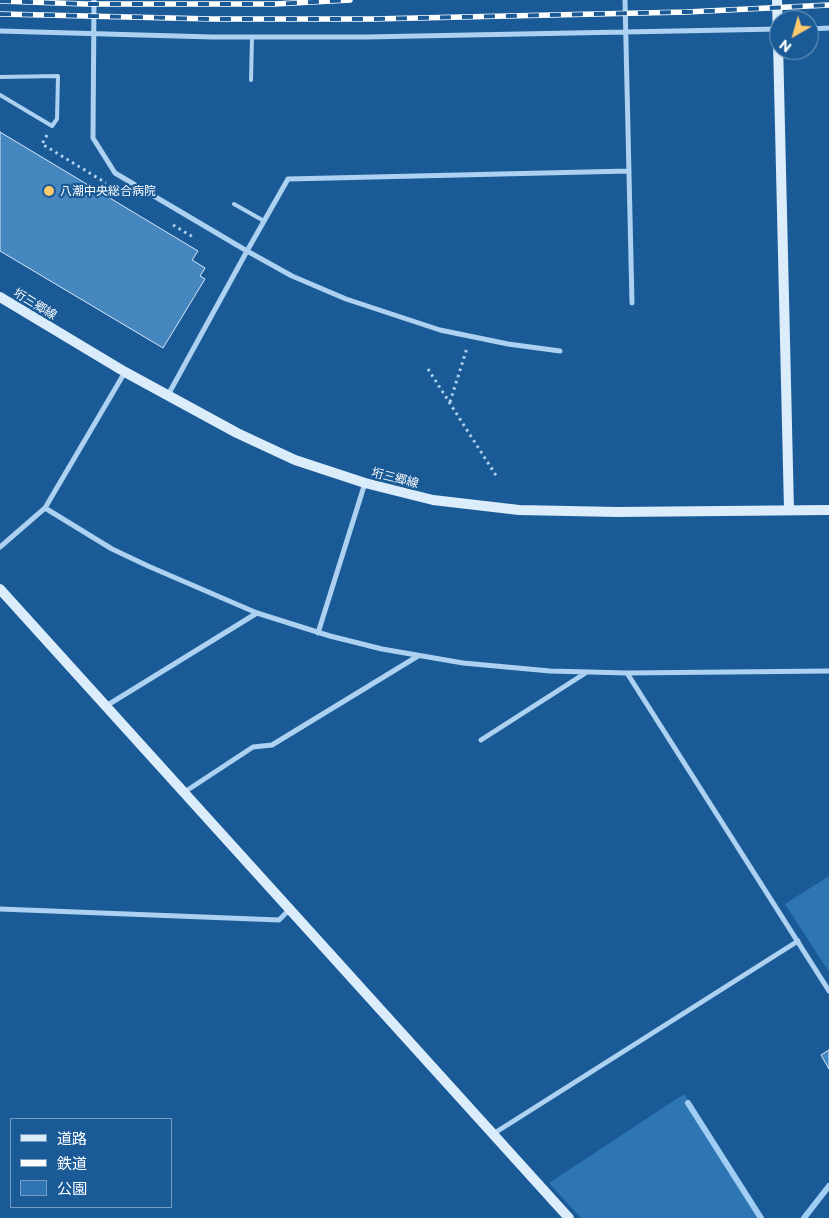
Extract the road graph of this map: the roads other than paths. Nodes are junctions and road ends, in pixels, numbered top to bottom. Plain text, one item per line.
1 (94, 0) edge
2 (625, 0) edge
3 (769, 29) edge
4 (0, 31) edge
5 (626, 33) junction
6 (93, 34) junction
7 (252, 38) junction
8 (780, 60) edge
9 (0, 77) edge
10 (251, 80) dead end
11 (0, 95) edge
12 (629, 171) junction
13 (234, 204) dead end
14 (264, 221) junction
15 (247, 251) junction
16 (0, 298) edge
17 (632, 303) dead end
18 (560, 351) dead end
19 (125, 372) junction
20 (168, 395) junction
21 (365, 483) junction
22 (45, 508) junction
23 (789, 510) junction
24 (829, 510) edge
25 (0, 547) edge
26 (0, 589) edge
27 (257, 613) junction
28 (318, 633) junction
29 (418, 656) junction
30 (588, 672) junction
31 (829, 672) edge
32 (627, 673) junction
33 (105, 707) junction
34 (480, 740) dead end
35 (183, 793) junction
36 (0, 908) edge
37 (290, 909) junction
38 (798, 941) junction
39 (829, 991) edge
40 (493, 1134) junction
41 (569, 1218) edge

1 - 6 street
2 - 5 street
3 - 5 street
4 - 6 street
5 - 7 street
5 - 12 street
6 - 7 street
6 - 15 street
7 - 10 lane
8 - 23 street
9 - 11 lane
12 - 14 street
12 - 17 street
13 - 14 lane
14 - 15 street
15 - 18 street
15 - 20 street
16 - 19 street, 垳三郷線
19 - 20 street, 垳三郷線
19 - 22 street
20 - 21 street, 垳三郷線
21 - 23 street, 垳三郷線
21 - 28 street
22 - 25 street
22 - 27 street
23 - 24 street, 垳三郷線
26 - 33 street
27 - 28 street
27 - 33 street
28 - 29 street
29 - 30 street
29 - 35 street
30 - 32 street
30 - 34 street
31 - 32 street
32 - 38 street
33 - 35 street
35 - 37 street
36 - 37 street
37 - 40 street
38 - 39 street
38 - 40 street
40 - 41 street

